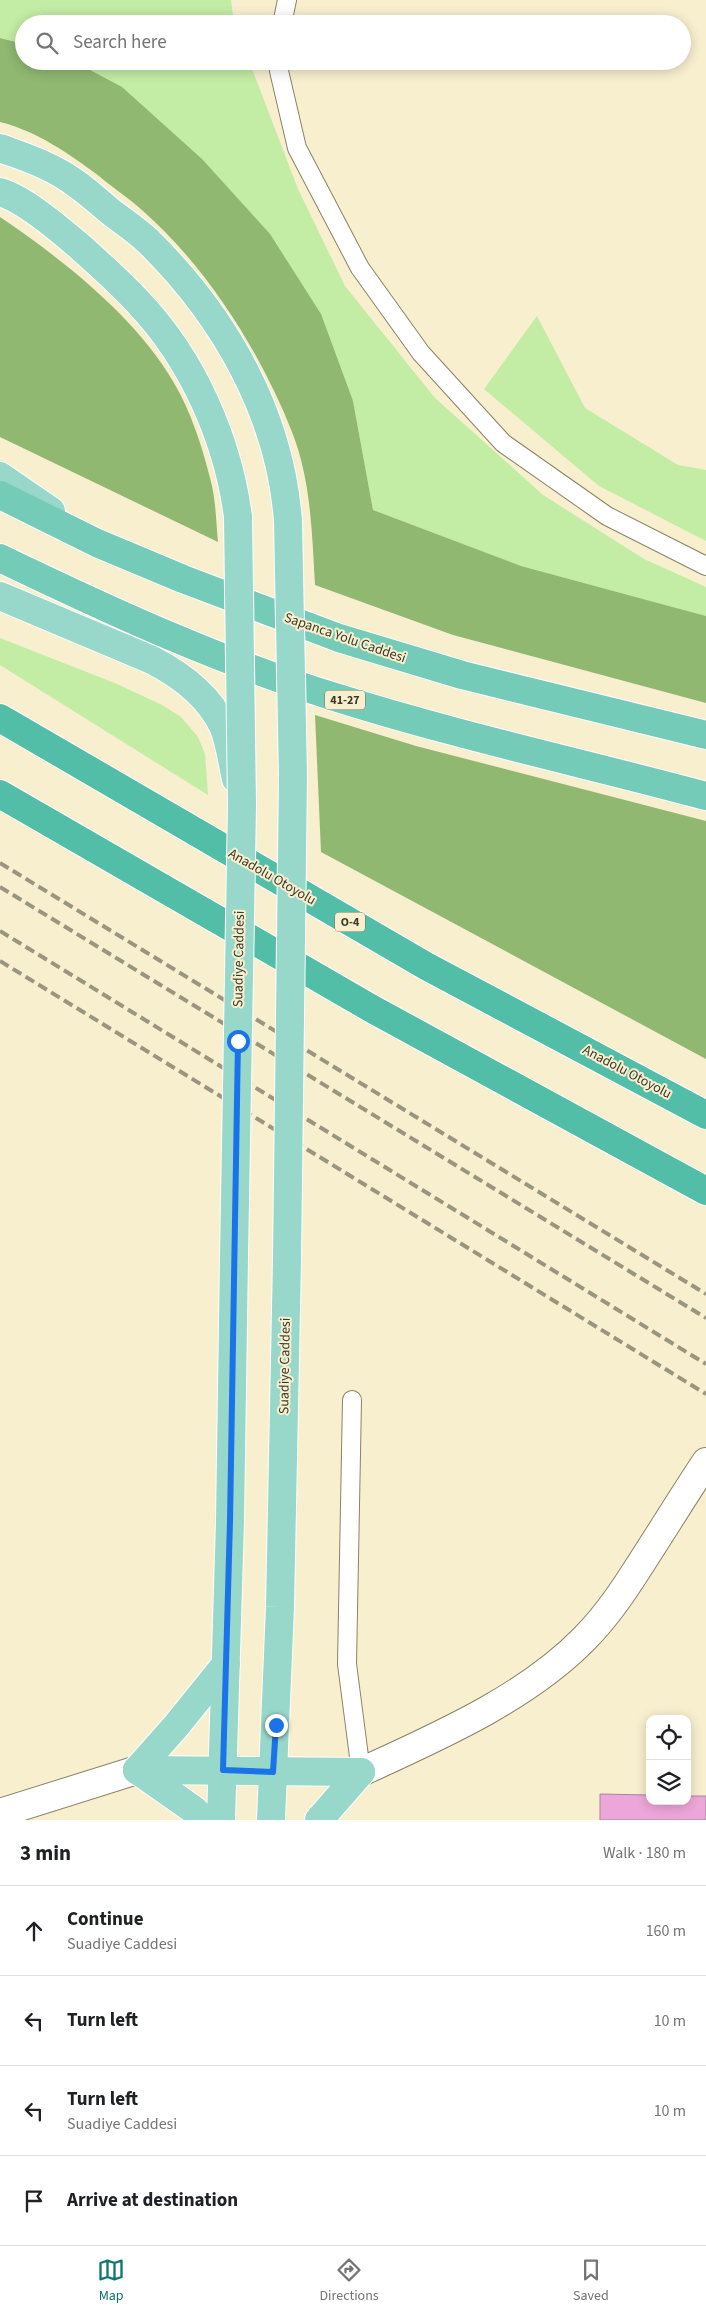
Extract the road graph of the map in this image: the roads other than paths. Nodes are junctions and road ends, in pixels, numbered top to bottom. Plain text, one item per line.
1 (286, 0) edge
2 (284, 15) edge
3 (279, 70) edge
4 (0, 148) edge
5 (0, 192) edge
6 (0, 476) edge
7 (0, 495) edge
8 (97, 544) junction
9 (0, 558) edge
10 (706, 566) edge
11 (0, 596) edge
12 (0, 718) edge
13 (706, 736) edge
14 (0, 794) edge
15 (706, 796) edge
16 (242, 805) junction
17 (706, 1115) edge
18 (706, 1191) edge
19 (352, 1400) dead end
20 (706, 1462) edge
21 (226, 1664) junction
22 (137, 1770) junction
23 (223, 1770) junction
24 (273, 1772) junction
25 (361, 1772) junction
26 (0, 1813) edge
27 (204, 1820) edge
28 (220, 1820) edge
29 (272, 1820) edge
30 (318, 1820) edge

1 - 2 lane
3 - 10 lane
4 - 24 main road, Suadiye Caddesi, bridge
5 - 16 main road, Suadiye Caddesi, bridge
6 - 8 main road
7 - 8 highway, Sapanca Yolu Caddesi
8 - 13 highway, Sapanca Yolu Caddesi
9 - 15 highway, 41-27
11 - 16 main road
12 - 17 highway, Anadolu Otoyolu / O-4
14 - 18 highway
16 - 21 main road, Suadiye Caddesi, bridge
19 - 25 lane
20 - 25 street
21 - 22 main road
21 - 23 main road, Suadiye Caddesi
22 - 23 main road
22 - 26 street
22 - 27 main road
23 - 24 main road
23 - 28 main road, Suadiye Caddesi
24 - 25 main road
24 - 29 main road, Suadiye Caddesi
25 - 30 main road

